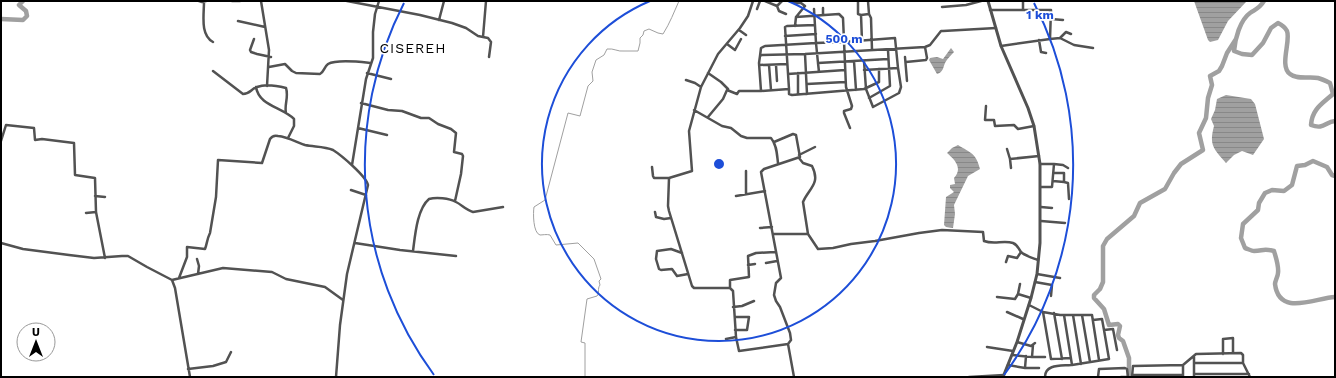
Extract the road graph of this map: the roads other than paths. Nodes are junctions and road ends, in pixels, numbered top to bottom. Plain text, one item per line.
1 (199, 1) edge
2 (232, 1) edge
3 (240, 1) edge
4 (261, 1) edge
5 (347, 1) edge
6 (379, 1) edge
7 (444, 1) edge
8 (486, 1) edge
9 (753, 1) edge
10 (760, 1) edge
11 (765, 1) edge
12 (782, 1) edge
13 (790, 1) edge
14 (858, 1) edge
15 (868, 1) edge
16 (981, 1) edge
17 (988, 1) edge
18 (205, 2) edge
19 (1023, 2) dead end
20 (777, 6) junction
21 (378, 7) junction
22 (942, 7) dead end
23 (823, 8) dead end
24 (757, 9) dead end
25 (814, 9) dead end
26 (990, 10) junction
27 (1023, 10) junction
28 (786, 14) dead end
29 (869, 14) junction
30 (823, 15) junction
31 (861, 15) junction
32 (814, 16) junction
33 (796, 17) junction
34 (1051, 19) junction
35 (439, 20) junction
36 (1064, 20) dead end
37 (238, 21) dead end
38 (815, 25) junction
39 (796, 26) junction
40 (265, 27) junction
41 (996, 28) junction
42 (739, 30) junction
43 (816, 34) junction
44 (1071, 34) dead end
45 (746, 35) dead end
46 (785, 36) junction
47 (483, 37) junction
48 (1060, 38) junction
49 (254, 39) dead end
50 (741, 39) dead end
51 (1050, 39) junction
52 (872, 40) junction
53 (1039, 40) junction
54 (862, 41) junction
55 (213, 42) dead end
56 (844, 42) junction
57 (816, 43) junction
58 (727, 44) junction
59 (786, 45) junction
60 (1001, 46) junction
61 (925, 47) junction
62 (1093, 48) dead end
63 (896, 49) junction
64 (872, 50) junction
65 (888, 50) junction
66 (844, 52) junction
67 (817, 53) junction
68 (1046, 53) dead end
69 (787, 54) junction
70 (805, 54) junction
71 (760, 56) junction
72 (270, 57) junction
73 (489, 57) dead end
74 (905, 57) dead end
75 (888, 59) junction
76 (854, 61) junction
77 (864, 61) junction
78 (371, 62) junction
79 (845, 62) junction
80 (906, 62) junction
81 (818, 63) junction
82 (787, 64) junction
83 (759, 65) junction
84 (769, 65) junction
85 (776, 65) junction
86 (269, 67) junction
87 (898, 68) junction
88 (879, 69) junction
89 (889, 69) junction
90 (846, 70) junction
91 (864, 70) junction
92 (213, 71) dead end
93 (819, 72) junction
94 (367, 73) junction
95 (708, 73) junction
96 (798, 73) junction
97 (806, 73) junction
98 (788, 74) junction
99 (391, 79) dead end
100 (686, 80) dead end
101 (777, 80) dead end
102 (907, 81) dead end
103 (845, 82) junction
104 (807, 84) junction
105 (268, 86) junction
106 (256, 87) junction
107 (701, 87) junction
108 (789, 89) junction
109 (866, 89) junction
110 (728, 90) junction
111 (771, 90) junction
112 (856, 90) junction
113 (761, 91) junction
114 (846, 91) junction
115 (798, 94) junction
116 (807, 94) junction
117 (869, 98) junction
118 (362, 103) junction
119 (986, 106) dead end
120 (694, 110) junction
121 (286, 113) junction
122 (708, 117) junction
123 (1034, 126) junction
124 (358, 128) junction
125 (850, 128) dead end
126 (387, 135) dead end
127 (288, 138) junction
128 (1, 141) edge
129 (774, 142) junction
130 (815, 147) dead end
131 (1007, 149) dead end
132 (799, 156) junction
133 (1040, 156) junction
134 (1010, 159) junction
135 (778, 163) junction
136 (1040, 164) junction
137 (1054, 164) junction
138 (351, 166) junction
139 (652, 167) dead end
140 (1011, 168) dead end
141 (1068, 168) dead end
142 (746, 172) dead end
143 (1054, 173) junction
144 (670, 178) junction
145 (1053, 182) junction
146 (1064, 182) junction
147 (1041, 187) junction
148 (351, 190) dead end
149 (765, 191) junction
150 (746, 194) junction
151 (366, 195) junction
152 (95, 196) junction
153 (736, 196) dead end
154 (105, 197) dead end
155 (1064, 199) dead end
156 (455, 201) junction
157 (503, 207) dead end
158 (1041, 207) junction
159 (1052, 208) dead end
160 (96, 212) junction
161 (655, 212) dead end
162 (86, 213) dead end
163 (671, 218) junction
164 (1041, 221) junction
165 (1065, 223) dead end
166 (772, 227) junction
167 (760, 228) dead end
168 (773, 234) junction
169 (808, 234) junction
170 (1, 243) edge
171 (355, 243) junction
172 (413, 251) junction
173 (775, 252) junction
174 (1021, 252) junction
175 (682, 253) junction
176 (456, 256) dead end
177 (105, 258) junction
178 (197, 259) dead end
179 (1038, 260) junction
180 (777, 261) junction
181 (766, 262) dead end
182 (1006, 262) dead end
183 (755, 264) dead end
184 (748, 265) junction
185 (198, 274) junction
186 (688, 274) junction
187 (1037, 274) junction
188 (179, 278) junction
189 (1060, 278) dead end
190 (172, 280) junction
191 (1035, 282) junction
192 (1020, 284) dead end
193 (730, 288) junction
194 (1018, 294) junction
195 (1051, 296) dead end
196 (997, 297) dead end
197 (1031, 298) junction
198 (343, 300) junction
199 (754, 301) dead end
200 (1029, 305) junction
201 (734, 307) junction
202 (1007, 312) dead end
203 (1043, 312) junction
204 (1054, 313) junction
205 (1064, 315) junction
206 (1073, 315) junction
207 (1082, 315) junction
208 (734, 317) junction
209 (1023, 319) junction
210 (1093, 320) junction
211 (736, 330) junction
212 (1104, 330) junction
213 (736, 337) junction
214 (726, 339) dead end
215 (1017, 342) junction
216 (788, 344) junction
217 (987, 347) dead end
218 (1117, 350) dead end
219 (231, 352) dead end
220 (1012, 353) junction
221 (1223, 354) junction
222 (1233, 354) junction
223 (1194, 355) junction
224 (1026, 356) junction
225 (1032, 357) junction
226 (1045, 357) dead end
227 (1071, 358) junction
228 (1062, 359) junction
229 (1099, 360) junction
230 (1090, 362) junction
231 (1194, 363) junction
232 (1243, 363) junction
233 (1081, 364) junction
234 (1008, 365) junction
235 (1071, 365) junction
236 (1183, 365) junction
237 (1025, 368) junction
238 (1039, 368) dead end
239 (188, 369) junction
240 (1194, 375) edge
241 (1204, 375) edge
242 (1219, 375) edge
243 (1250, 375) edge
244 (1003, 376) edge
245 (1132, 376) edge
246 (1183, 376) edge
247 (190, 377) edge
248 (336, 377) edge
249 (794, 377) edge
250 (969, 377) edge
251 (1045, 377) edge
252 (1098, 377) edge
253 (1121, 377) edge
254 (1128, 377) edge

1 - 18 street
2 - 3 street
4 - 40 street
5 - 21 street
6 - 21 street
7 - 35 street
8 - 47 street
9 - 42 street
10 - 24 street
11 - 20 street
12 - 20 street
13 - 33 street
14 - 31 street
15 - 29 street
16 - 22 street
17 - 26 street
18 - 55 street
19 - 27 street
20 - 28 street
21 - 35 street
21 - 78 street
23 - 30 street
25 - 32 street
26 - 27 street
26 - 41 street
27 - 34 street
29 - 31 street
29 - 52 street
30 - 32 street
30 - 56 street
31 - 54 street
32 - 33 street
32 - 38 street
33 - 39 street
34 - 36 street
34 - 51 street
35 - 47 street
37 - 40 street
38 - 39 street
38 - 43 street
39 - 46 street
40 - 72 street
41 - 60 street
41 - 61 street
42 - 45 street
42 - 58 street
43 - 46 street
43 - 57 street
44 - 48 street
46 - 59 street
47 - 73 street
48 - 51 street
48 - 62 street
49 - 72 street
50 - 58 street
51 - 53 street
52 - 54 street
52 - 63 street
52 - 64 street
53 - 60 street
53 - 68 street
54 - 56 street
56 - 57 street
56 - 66 street
57 - 59 street
57 - 67 street
58 - 95 street
59 - 69 street
59 - 71 street
60 - 123 street
61 - 63 street
61 - 80 street
63 - 65 street
63 - 87 street
64 - 65 street
64 - 66 street
65 - 75 street
66 - 67 street
66 - 79 street
67 - 70 street
67 - 81 street
69 - 70 street
69 - 71 street
69 - 82 street
70 - 97 street
71 - 83 street
72 - 86 street
74 - 80 street
75 - 77 street
75 - 89 street
76 - 77 street
76 - 79 street
76 - 112 street
77 - 91 street
78 - 86 street
78 - 94 street
79 - 81 street
79 - 90 street
80 - 102 street
81 - 93 street
82 - 85 street
82 - 98 street
83 - 84 street
83 - 113 street
84 - 85 street
84 - 111 street
85 - 101 street
86 - 105 street
87 - 89 street
87 - 117 street
88 - 89 street
88 - 91 street
88 - 109 street
89 - 117 street
90 - 93 street
90 - 103 street
91 - 109 street
92 - 106 street
93 - 97 street
94 - 99 street
94 - 118 street
95 - 107 street
95 - 110 street
96 - 97 street
96 - 98 street
96 - 115 street
97 - 104 street
98 - 108 street
100 - 107 street
103 - 104 street
103 - 114 street
104 - 116 street
105 - 106 street
105 - 121 street
106 - 121 street
107 - 120 street
108 - 111 street
108 - 115 street
109 - 112 street
109 - 117 street
110 - 113 street
110 - 122 street
111 - 113 street
112 - 114 street
114 - 116 street
114 - 125 street
115 - 116 street
118 - 124 street
118 - 156 street
119 - 123 street
120 - 122 street
120 - 144 street
121 - 127 street
122 - 129 street
123 - 133 street
124 - 126 street
124 - 138 street
127 - 138 street
127 - 188 street
128 - 152 street
129 - 132 street
129 - 135 street
130 - 132 street
131 - 134 street
132 - 135 street
132 - 169 street
133 - 134 street
133 - 136 street
134 - 140 street
135 - 149 street
136 - 137 street
136 - 147 street
137 - 141 street
137 - 143 street
138 - 151 street
139 - 144 street
142 - 150 street
143 - 145 street
143 - 146 street
144 - 163 street
145 - 146 street
145 - 147 street
146 - 155 street
147 - 158 street
148 - 151 street
149 - 150 street
149 - 166 street
150 - 153 street
151 - 171 street
152 - 154 street
152 - 160 street
156 - 157 street
156 - 172 street
158 - 159 street
158 - 164 street
160 - 162 street
160 - 177 street
161 - 163 street
163 - 175 street
164 - 165 street
164 - 179 street
166 - 167 street
166 - 168 street
168 - 169 street
168 - 173 street
169 - 174 street
170 - 177 street
171 - 172 street
171 - 198 street
172 - 176 street
173 - 180 street
173 - 184 street
174 - 179 street
174 - 182 street
175 - 186 street
175 - 186 street
177 - 190 street
178 - 185 street
179 - 187 street
180 - 181 street
180 - 216 street
183 - 184 street
184 - 193 street
185 - 188 street
185 - 198 street
186 - 193 street
187 - 189 street
187 - 191 street
188 - 190 street
190 - 239 street
191 - 195 street
191 - 197 street
192 - 194 street
193 - 201 street
194 - 196 street
194 - 197 street
197 - 200 street
198 - 248 street
199 - 201 street
200 - 203 street
200 - 209 street
201 - 208 street
202 - 209 street
203 - 204 street
203 - 228 street
204 - 205 street
204 - 228 street
205 - 206 street
205 - 227 street
206 - 207 street
206 - 233 street
207 - 210 street
207 - 230 street
208 - 211 street
208 - 211 street
209 - 215 street
210 - 212 street
210 - 229 street
211 - 213 street
212 - 218 street
212 - 229 street
213 - 214 street
213 - 216 street
215 - 220 street
215 - 225 street
216 - 249 street
217 - 220 street
219 - 239 street
220 - 224 street
220 - 234 street
221 - 222 street
221 - 222 street
221 - 223 street
222 - 232 street
223 - 231 street
223 - 236 street
224 - 225 street
224 - 237 street
225 - 226 street
227 - 228 street
227 - 235 street
229 - 230 street
230 - 233 street
231 - 232 street
231 - 240 street
232 - 243 street
233 - 235 street
234 - 237 street
234 - 244 street
235 - 251 street
236 - 245 street
236 - 246 street
237 - 238 street
239 - 247 street
240 - 241 street
241 - 242 street
242 - 243 street
244 - 250 street
245 - 246 street
252 - 254 street
253 - 254 street

